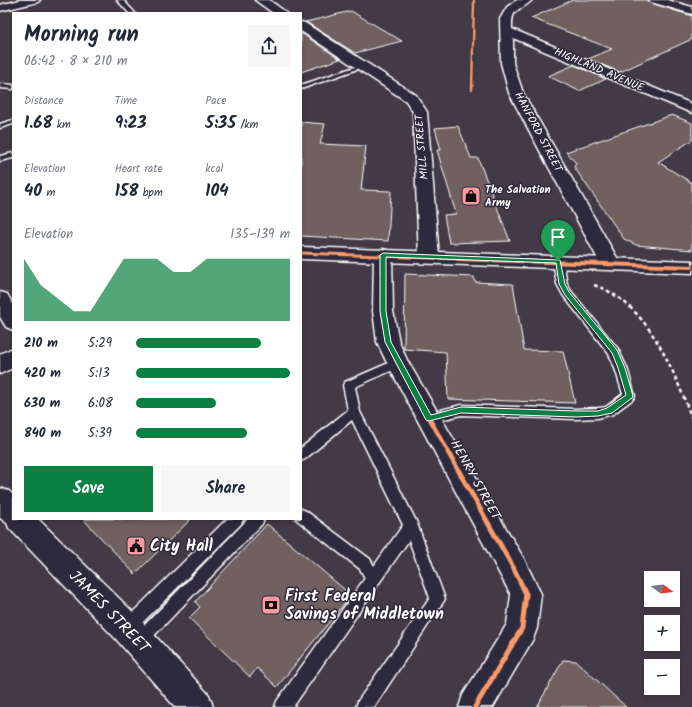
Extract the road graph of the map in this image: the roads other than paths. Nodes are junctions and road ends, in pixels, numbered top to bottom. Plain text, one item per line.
1 (34, 0) edge
2 (120, 0) edge
3 (261, 0) edge
4 (526, 0) edge
5 (655, 0) edge
6 (0, 8) edge
7 (692, 11) edge
8 (131, 12) edge
9 (279, 12) edge
10 (302, 27) edge
11 (506, 32) junction
12 (363, 66) junction
13 (0, 86) edge
14 (12, 87) edge
15 (302, 87) edge
16 (692, 109) edge
17 (12, 122) edge
18 (0, 126) edge
19 (12, 154) edge
20 (0, 159) edge
21 (302, 253) edge
22 (383, 255) junction
23 (429, 257) junction
24 (558, 261) junction
25 (610, 263) junction
26 (692, 267) edge
27 (0, 299) edge
28 (12, 320) edge
29 (12, 357) edge
30 (398, 363) junction
31 (0, 365) edge
32 (354, 412) junction
33 (429, 418) junction
34 (302, 454) edge
35 (0, 500) edge
36 (12, 513) edge
37 (302, 516) edge
38 (19, 520) edge
39 (235, 520) edge
40 (256, 520) edge
41 (411, 526) junction
42 (374, 580) junction
43 (133, 635) junction
44 (197, 707) edge
45 (282, 707) edge
46 (364, 707) edge
47 (475, 707) edge

1 - 6 street
2 - 8 lane
3 - 9 street
4 - 11 street, HANFORD STREET
5 - 7 street
10 - 12 street, MILL STREET
11 - 16 street, HIGHLAND AVENUE
11 - 25 street, HANFORD STREET
12 - 15 lane
12 - 23 street, MILL STREET
13 - 14 lane
17 - 18 lane
19 - 20 lane
21 - 22 street
22 - 23 street
22 - 30 street, HENRY STREET
23 - 24 street
24 - 25 street
24 - 33 lane
25 - 26 street
27 - 28 street
29 - 31 street
30 - 32 lane
30 - 33 street, HENRY STREET
32 - 34 lane
32 - 41 lane
33 - 47 street, HENRY STREET
35 - 36 street
37 - 42 lane
38 - 43 street, JAMES STREET
39 - 43 lane
40 - 43 lane
41 - 42 lane
41 - 46 lane
42 - 45 lane
43 - 44 street, JAMES STREET

